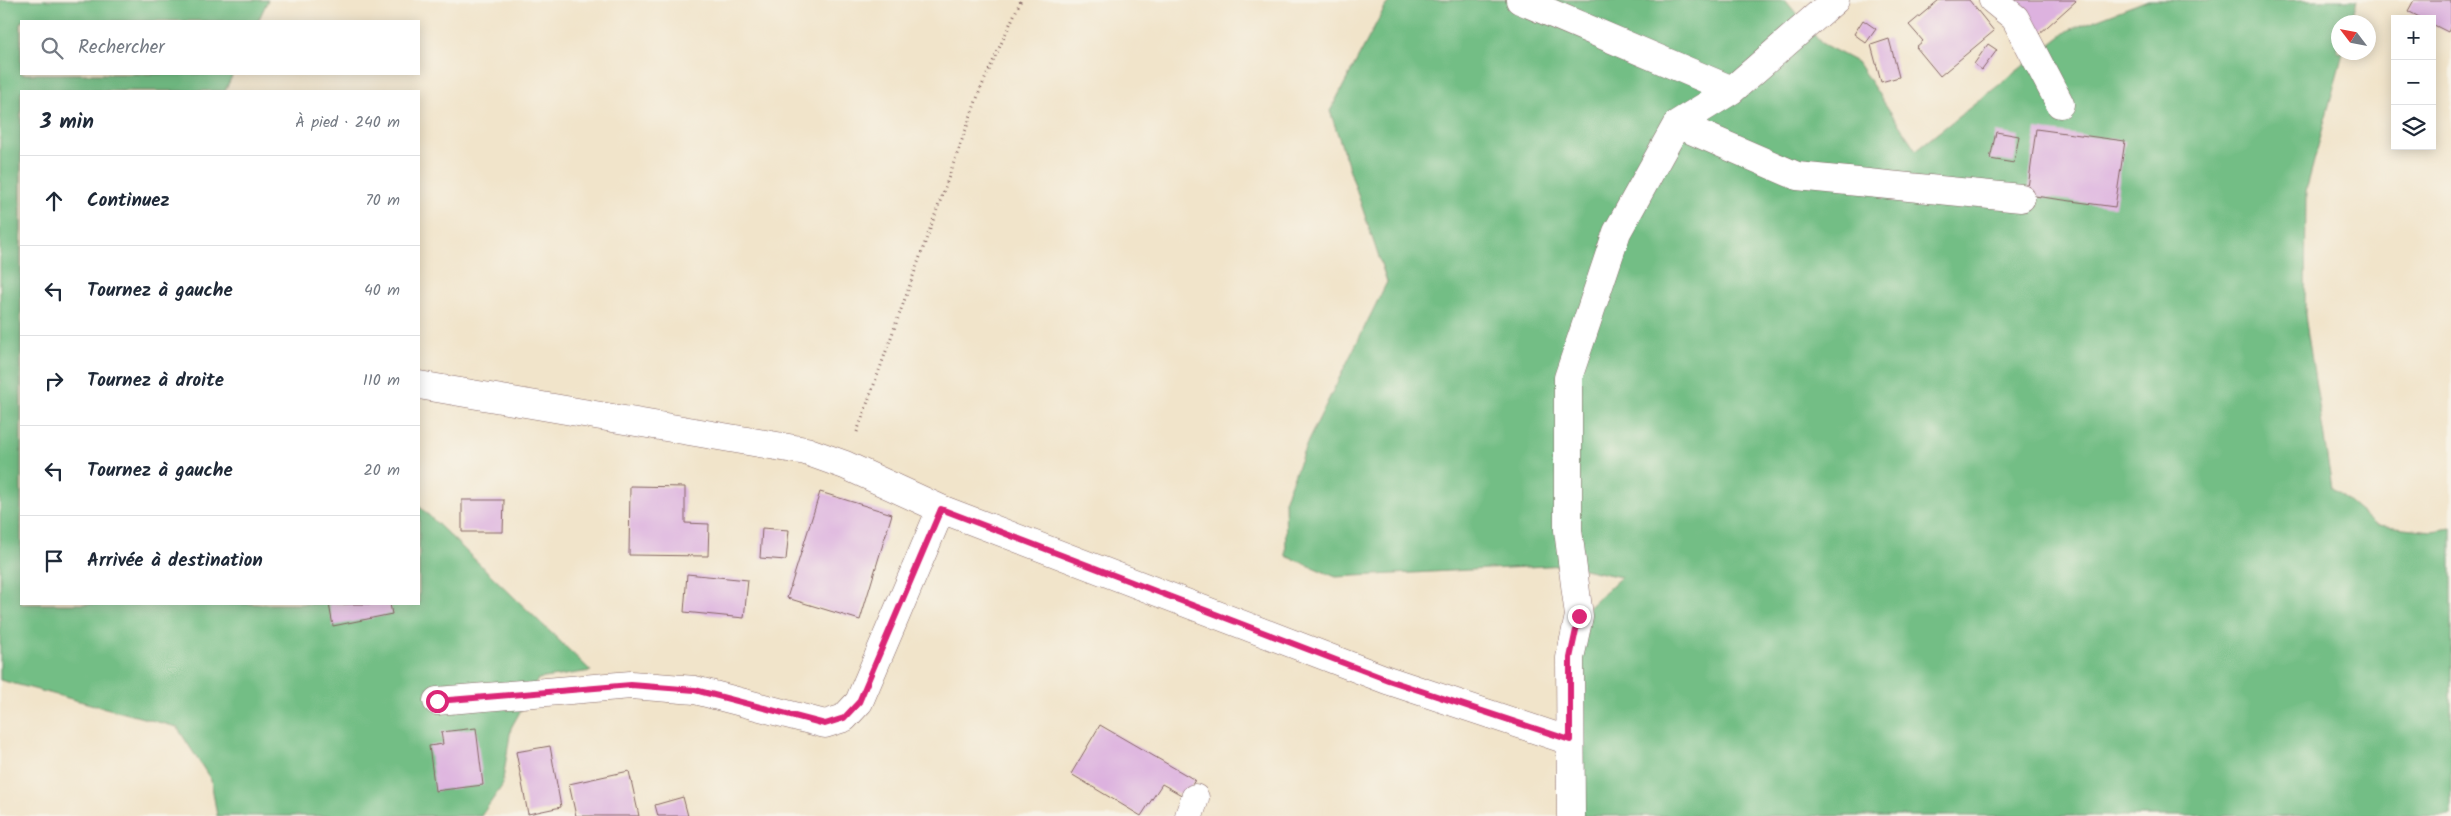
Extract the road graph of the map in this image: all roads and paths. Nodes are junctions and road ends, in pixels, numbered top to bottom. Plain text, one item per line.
1 (1021, 0) edge
2 (1520, 0) edge
3 (1835, 0) edge
4 (1992, 0) edge
5 (1732, 90) junction
6 (2060, 104) dead end
7 (1677, 124) junction
8 (2021, 198) dead end
9 (420, 385) edge
10 (845, 465) junction
11 (941, 509) junction
12 (437, 701) dead end
13 (1570, 740) junction
14 (1571, 816) edge

1 - 10 path
2 - 5 street
3 - 5 street
4 - 6 street
5 - 7 street
7 - 8 street
7 - 13 street
9 - 10 street
10 - 11 street
11 - 12 street
11 - 13 street
13 - 14 street

